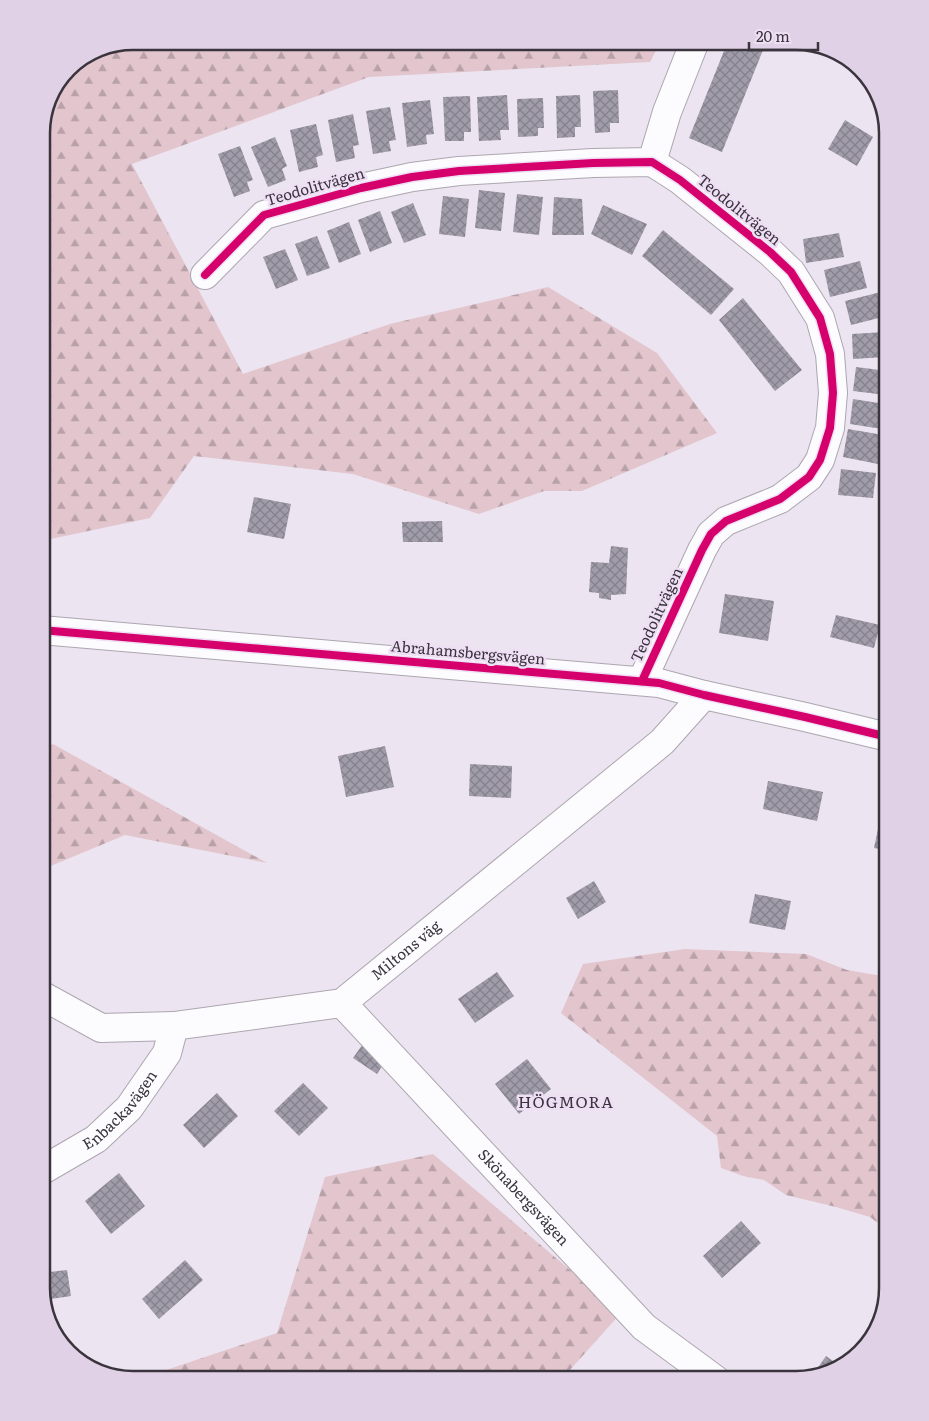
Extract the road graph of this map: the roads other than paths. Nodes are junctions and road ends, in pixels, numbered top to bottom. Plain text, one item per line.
1 (691, 50) edge
2 (652, 162) junction
3 (205, 275) dead end
4 (50, 631) edge
5 (642, 681) junction
6 (704, 695) junction
7 (879, 736) edge
8 (50, 1000) edge
9 (342, 1003) junction
10 (174, 1026) junction
11 (50, 1166) edge
12 (704, 1371) edge

1 - 2 street
2 - 3 street, Teodolitvägen
2 - 5 street, Teodolitvägen
4 - 5 street, Abrahamsbergsvägen
5 - 6 street, Abrahamsbergsvägen
6 - 7 street, Abrahamsbergsvägen
6 - 9 street, Miltons väg
8 - 10 street
9 - 10 street
9 - 12 street, Skönabergsvägen
10 - 11 street, Enbackavägen

